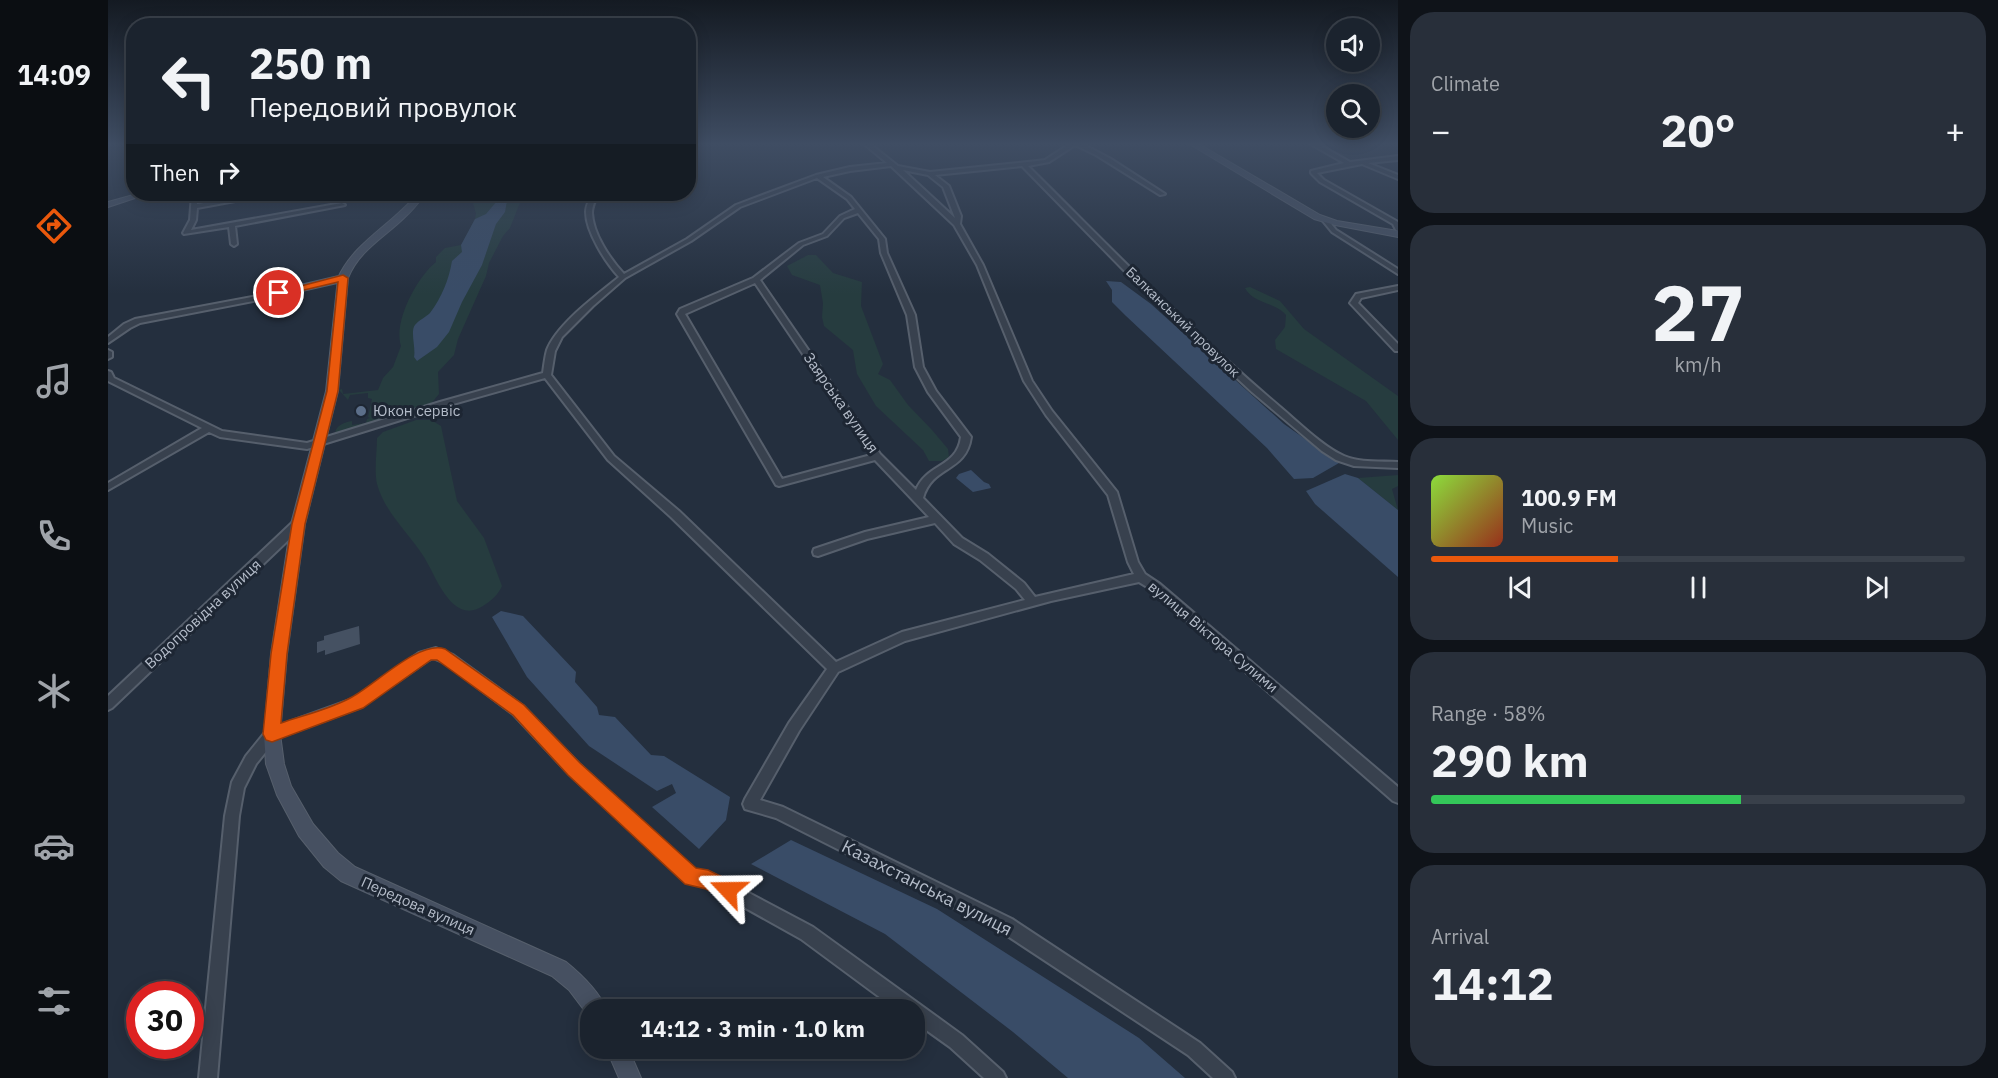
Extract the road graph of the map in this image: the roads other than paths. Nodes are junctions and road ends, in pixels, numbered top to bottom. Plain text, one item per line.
1 (771, 193) edge
2 (842, 193) edge
3 (924, 193) edge
4 (950, 193) edge
5 (1052, 193) edge
6 (1278, 193) edge
7 (1343, 193) edge
8 (126, 199) edge
9 (195, 201) edge
10 (226, 201) edge
11 (415, 201) edge
12 (593, 201) edge
13 (108, 205) edge
14 (342, 205) dead end
15 (195, 206) junction
16 (859, 210) junction
17 (1326, 221) junction
18 (957, 224) junction
19 (232, 226) junction
20 (1398, 229) edge
21 (1398, 234) edge
22 (234, 244) dead end
23 (1398, 272) edge
24 (623, 277) junction
25 (343, 278) junction
26 (756, 280) junction
27 (1398, 288) edge
28 (108, 341) edge
29 (1398, 349) edge
30 (108, 352) edge
31 (108, 357) edge
32 (108, 374) edge
33 (547, 375) junction
34 (209, 428) junction
35 (318, 442) junction
36 (877, 456) junction
37 (1398, 465) edge
38 (108, 487) edge
39 (918, 500) junction
40 (936, 519) junction
41 (298, 524) junction
42 (818, 552) dead end
43 (1141, 577) junction
44 (1033, 602) junction
45 (834, 668) junction
46 (108, 704) edge
47 (272, 734) junction
48 (1398, 796) edge
49 (588, 999) edge
50 (898, 999) edge
51 (925, 1019) edge
52 (622, 1059) edge
53 (208, 1078) edge
54 (630, 1078) edge
55 (997, 1078) edge
56 (1226, 1078) edge

1 - 24 street
2 - 16 street
3 - 18 street, вулиця Віктора Сулими
4 - 18 street, вулиця Віктора Сулими
5 - 37 street, Балканський провулок
6 - 17 street
7 - 20 street
8 - 13 street
9 - 15 street
10 - 15 street
11 - 25 street, Передова вулиця
12 - 24 street
14 - 19 street
15 - 19 street
16 - 26 street
16 - 39 street
17 - 21 street
17 - 23 street
18 - 43 street, вулиця Віктора Сулими
19 - 22 street
24 - 33 street
25 - 28 street
25 - 35 street, Передова вулиця
26 - 36 street, Заярська вулиця
26 - 36 street
27 - 29 street
30 - 31 street
32 - 34 street
33 - 35 street
33 - 45 street
34 - 35 street
34 - 38 street
35 - 41 street, Передова вулиця
36 - 39 street, Заярська вулиця
39 - 40 street, Заярська вулиця
40 - 42 street
40 - 44 street, Заярська вулиця
41 - 46 street, Водопровідна вулиця
41 - 47 street, Передова вулиця
43 - 44 street
43 - 48 street, вулиця Віктора Сулими
44 - 45 street
45 - 56 street, Казахстанська вулиця
47 - 49 street, Передова вулиця
47 - 50 street
47 - 53 street
51 - 55 street
52 - 54 street

